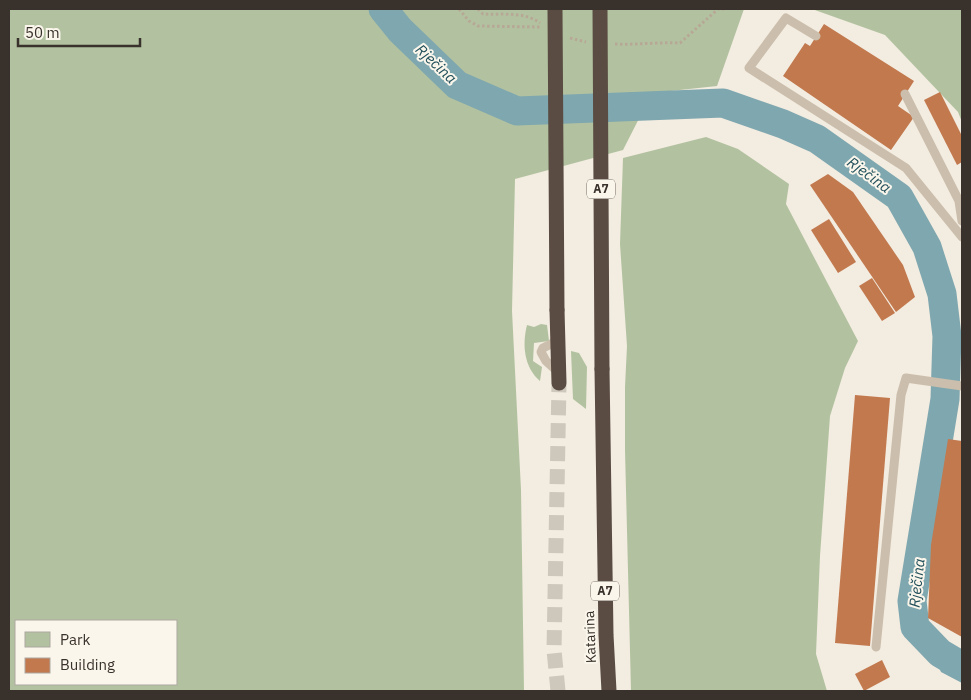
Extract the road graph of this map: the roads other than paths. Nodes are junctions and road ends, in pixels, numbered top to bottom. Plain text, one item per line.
1 (556, 9) edge
2 (600, 9) edge
3 (816, 36) dead end
4 (906, 94) dead end
5 (962, 222) edge
6 (962, 237) edge
7 (558, 378) tunnel mouth
8 (962, 386) edge
9 (876, 647) dead end
10 (609, 691) edge

1 - 7 highway, bridge
2 - 10 highway, Katarina / A7, bridge
3 - 6 lane
4 - 5 lane
8 - 9 lane

